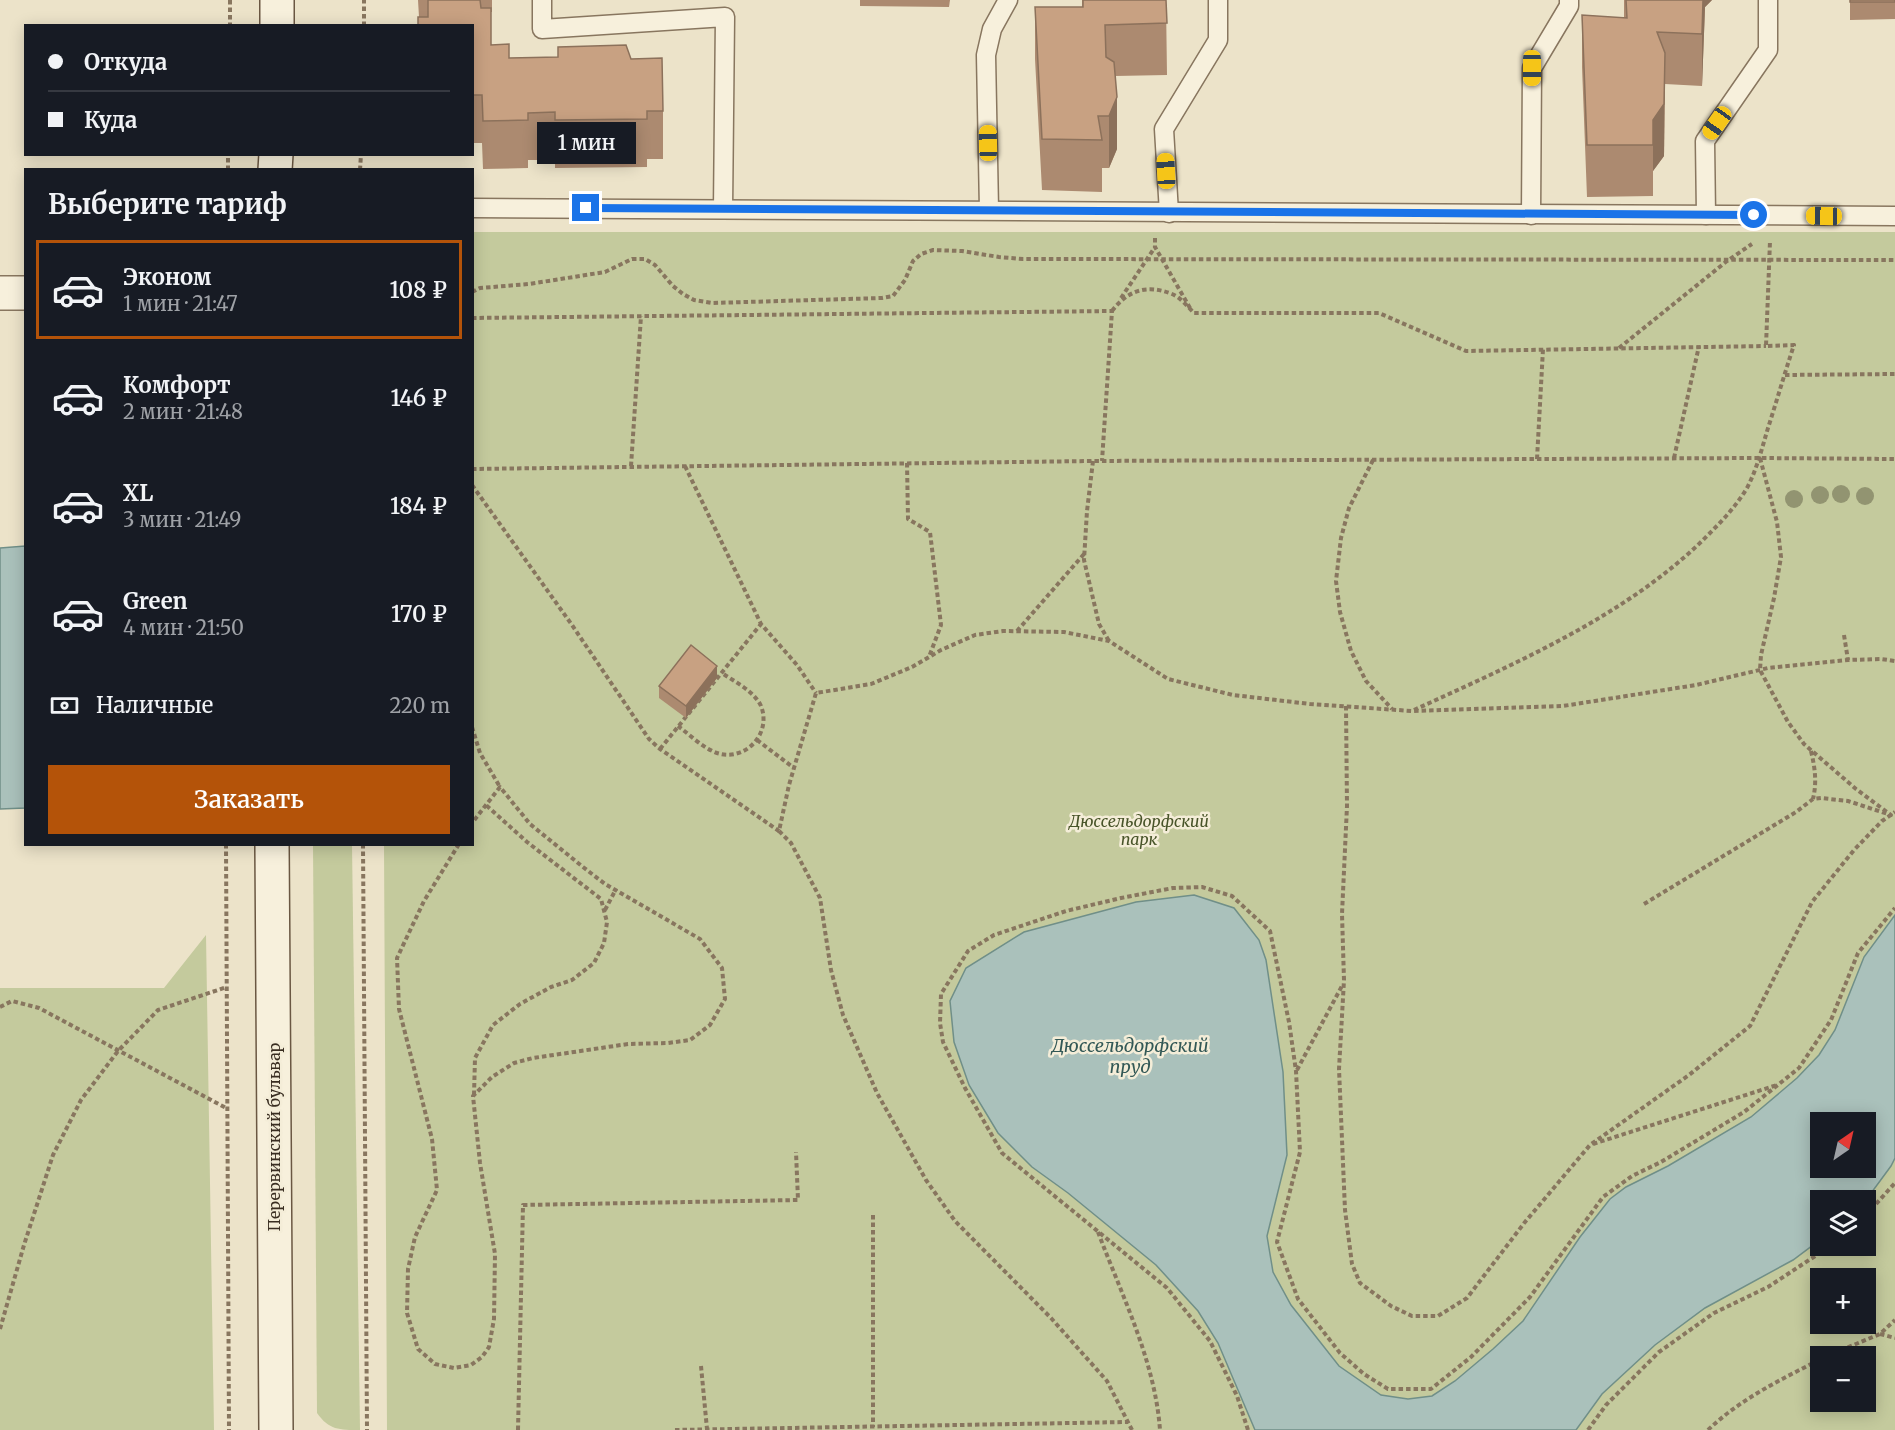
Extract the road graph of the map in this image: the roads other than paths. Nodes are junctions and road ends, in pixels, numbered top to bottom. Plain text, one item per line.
1 (277, 0) edge
2 (542, 0) edge
3 (1008, 0) edge
4 (1218, 0) edge
5 (1569, 0) edge
6 (1768, 0) edge
7 (277, 24) edge
8 (474, 208) edge
9 (723, 209) junction
10 (989, 210) junction
11 (1161, 213) junction
12 (1531, 214) junction
13 (1706, 215) junction
14 (1895, 216) edge
15 (0, 293) edge
16 (24, 293) edge
17 (272, 846) edge
18 (276, 1430) edge

1 - 7 street
2 - 9 lane
3 - 10 lane
4 - 11 lane
5 - 12 lane
6 - 13 lane
8 - 9 lane
9 - 10 lane
10 - 11 lane
11 - 12 lane
12 - 13 lane
13 - 14 lane
15 - 16 street
17 - 18 street, Перервинский бульвар

